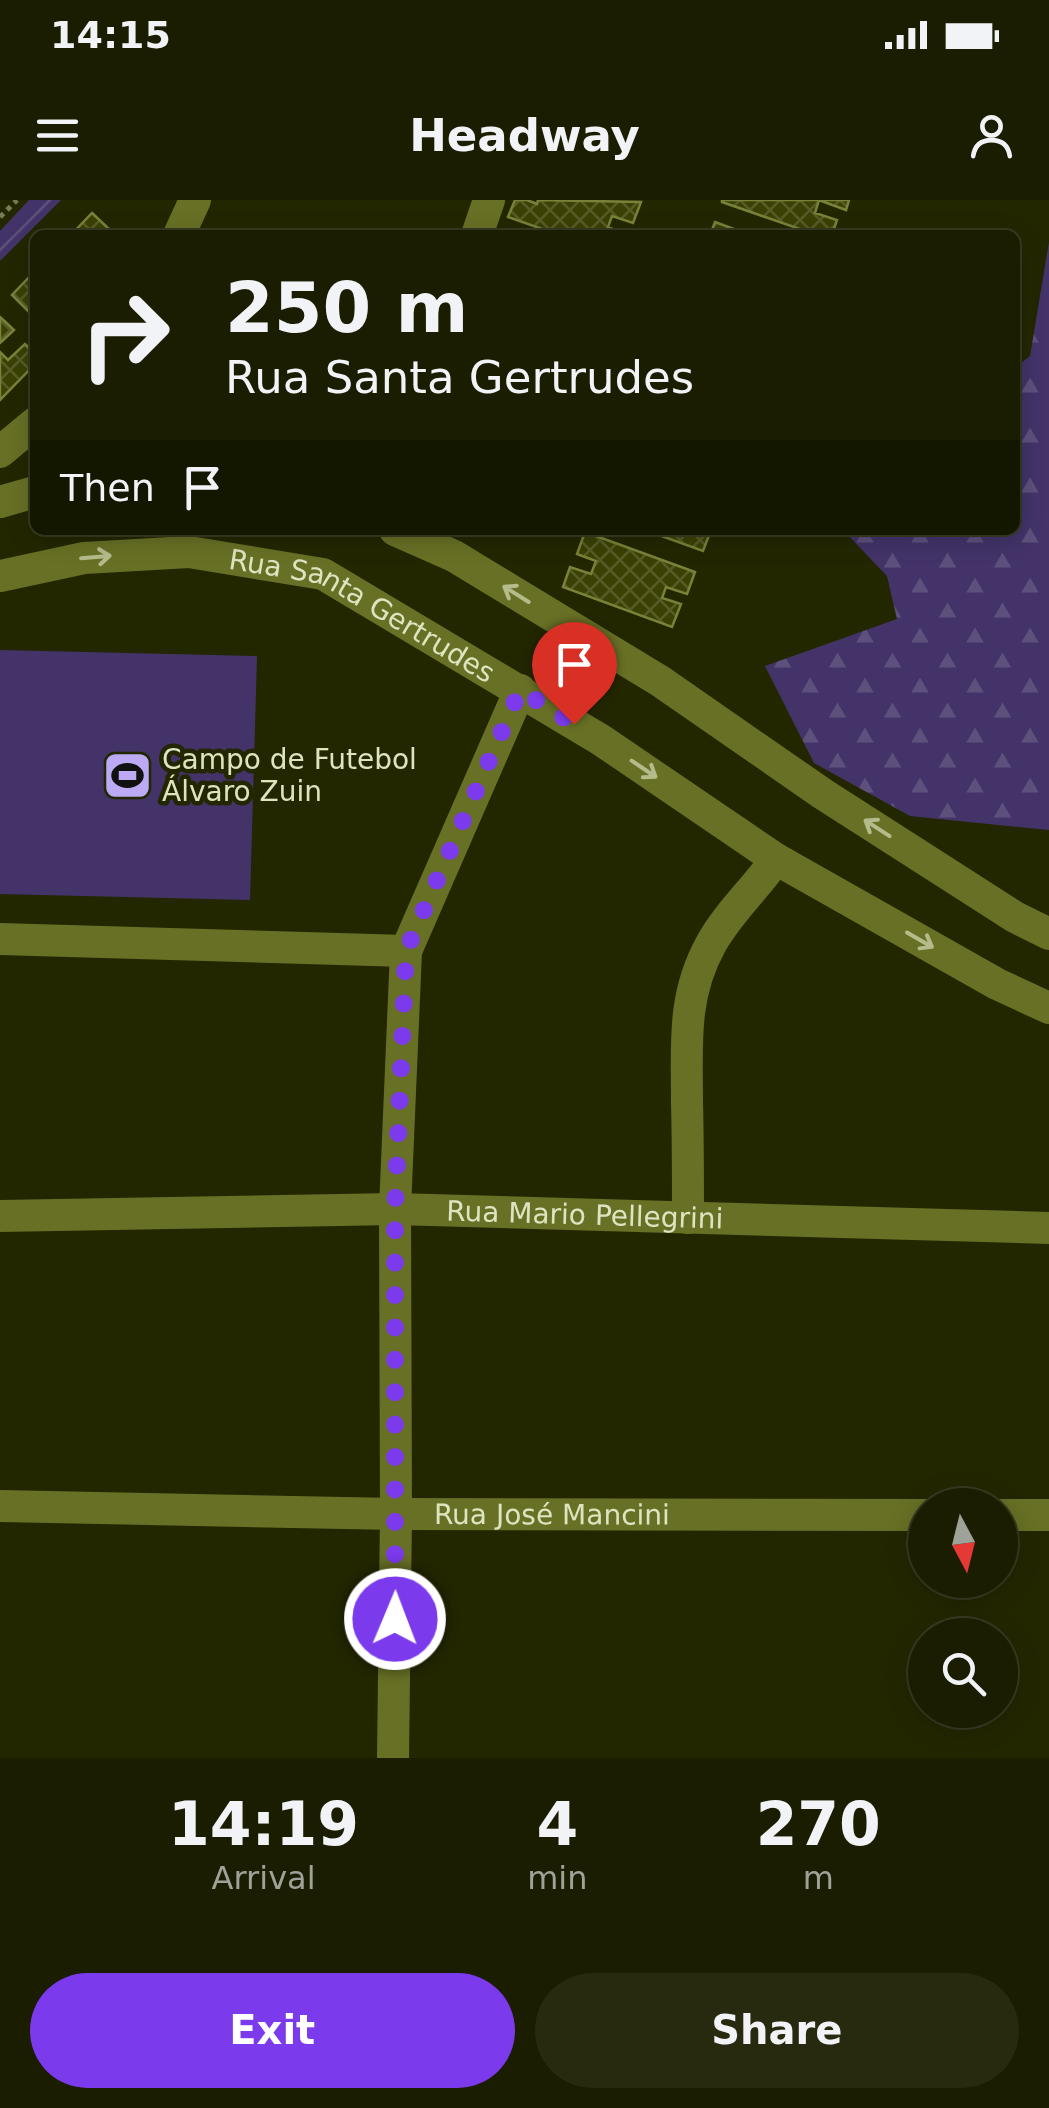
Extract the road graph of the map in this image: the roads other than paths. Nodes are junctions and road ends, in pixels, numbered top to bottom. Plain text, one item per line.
1 (195, 200) edge
2 (489, 200) edge
3 (181, 230) edge
4 (479, 230) edge
5 (30, 427) edge
6 (0, 452) edge
7 (30, 493) edge
8 (0, 502) edge
9 (406, 535) edge
10 (0, 576) edge
11 (520, 690) junction
12 (776, 859) junction
13 (1049, 934) edge
14 (0, 939) edge
15 (406, 951) junction
16 (1049, 1008) edge
17 (395, 1209) junction
18 (0, 1216) edge
19 (688, 1218) junction
20 (1049, 1228) edge
21 (0, 1506) edge
22 (396, 1514) junction
23 (908, 1515) edge
24 (1018, 1515) edge
25 (1049, 1515) edge
26 (393, 1758) edge

1 - 3 street
2 - 4 street
5 - 6 street
7 - 8 street
13 -> 9 street
10 -> 11 street, Rua Santa Gertrudes
11 -> 12 street, Rua Santa Gertrudes
11 - 15 street
12 -> 16 street, Rua Santa Gertrudes
12 - 19 street
14 - 15 street
15 - 17 street
17 - 18 street, Rua Mario Pellegrini
17 - 19 street, Rua Mario Pellegrini
17 - 22 street
19 - 20 street, Rua Mario Pellegrini
21 - 22 street, Rua José Mancini
22 - 23 street, Rua José Mancini
22 - 26 street
24 - 25 street

